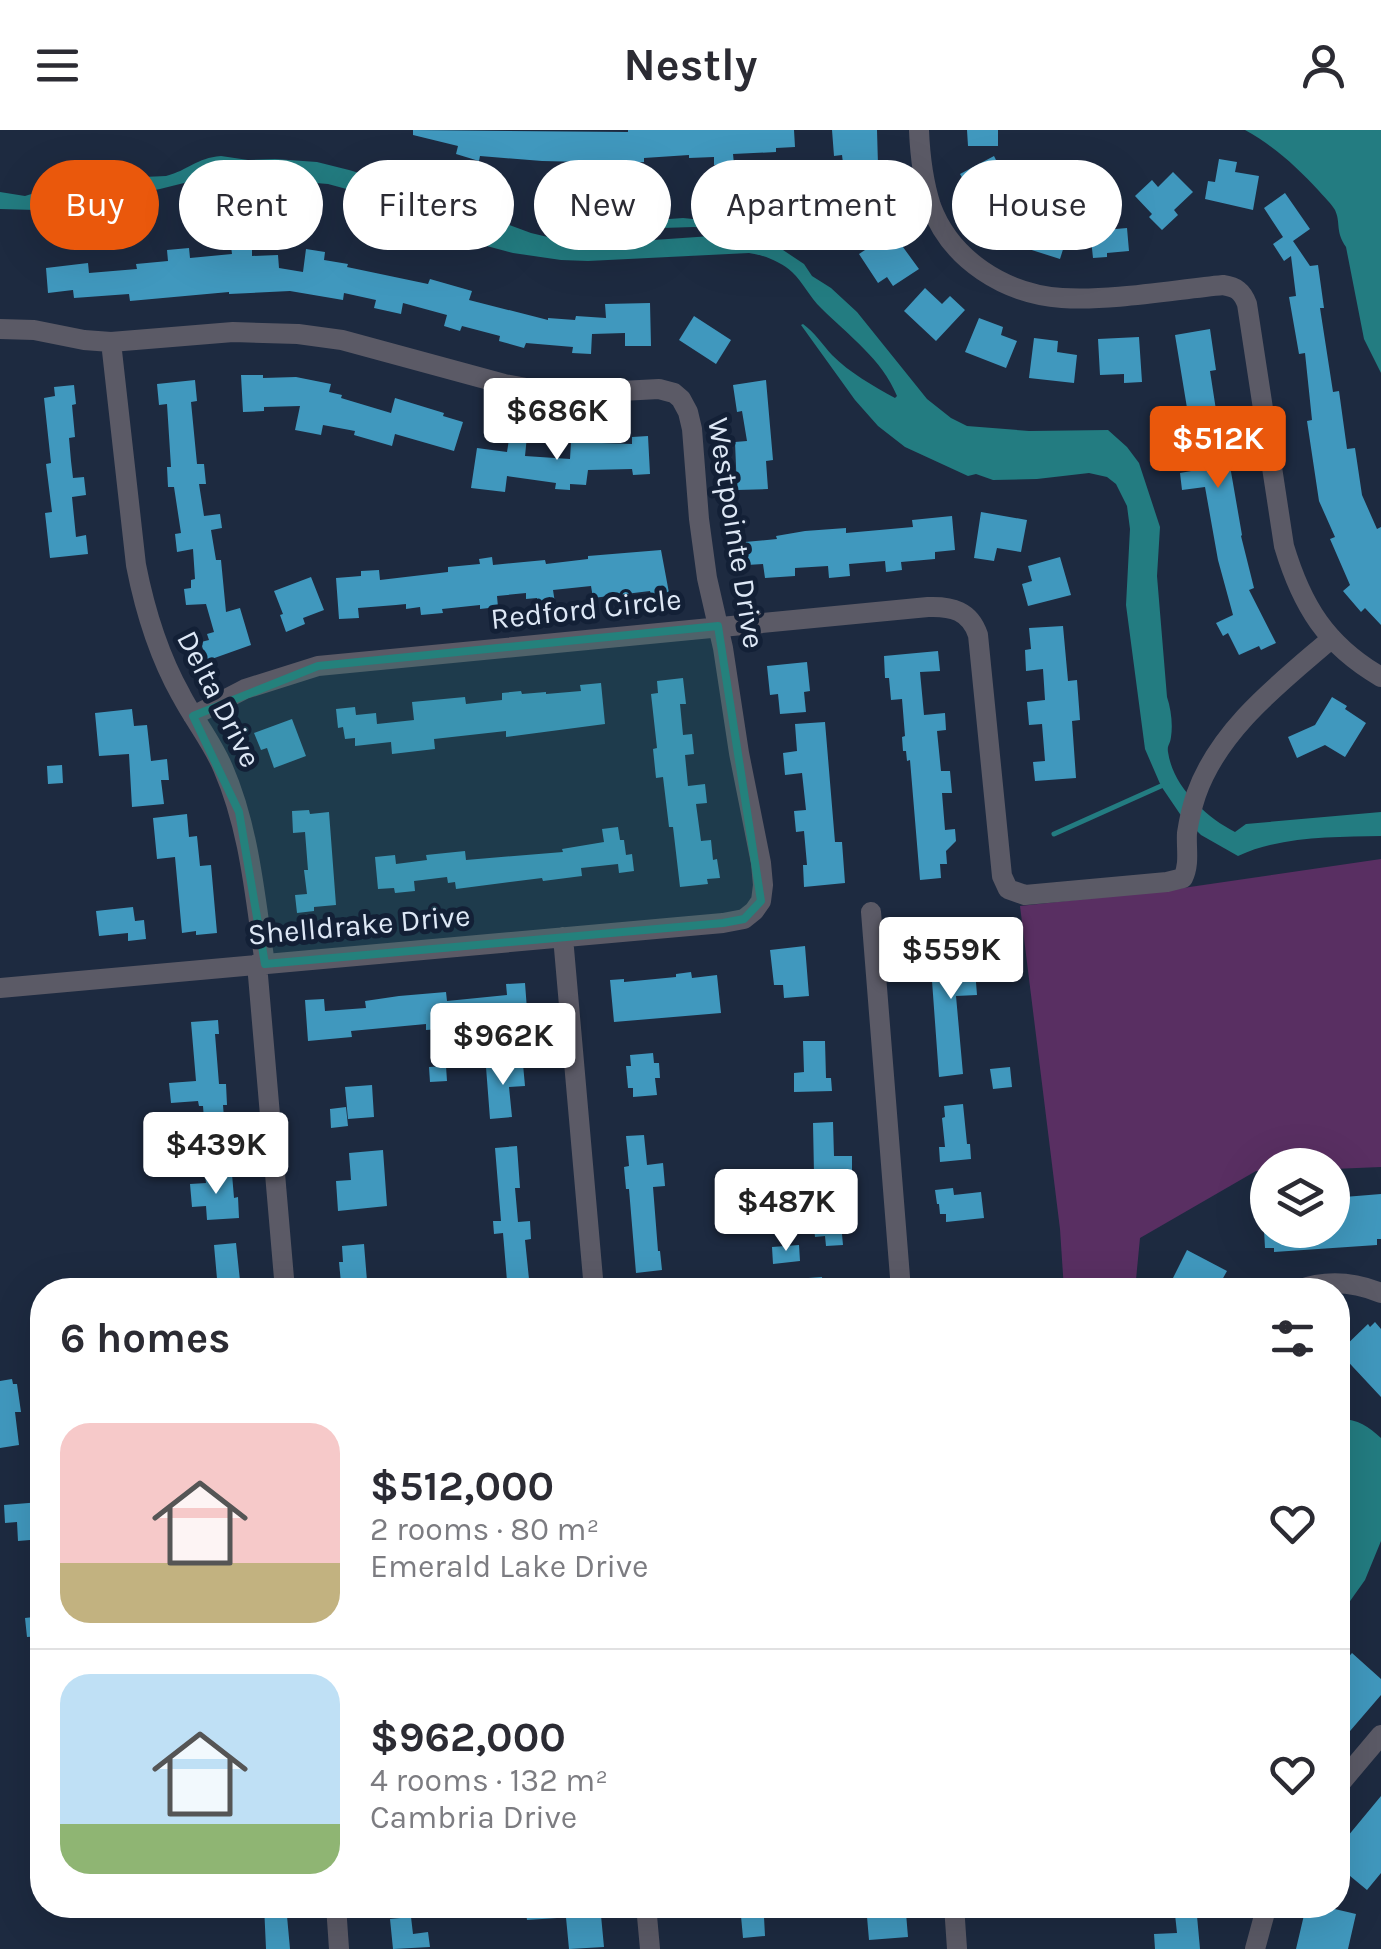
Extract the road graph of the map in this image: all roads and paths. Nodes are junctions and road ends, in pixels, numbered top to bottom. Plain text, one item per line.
1 (918, 130) edge
2 (0, 329) edge
3 (110, 342) junction
4 (718, 626) junction
5 (1331, 639) junction
6 (1381, 677) edge
7 (194, 716) junction
8 (871, 912) dead end
9 (723, 924) joint
10 (563, 938) junction
11 (261, 964) junction
12 (0, 988) edge
13 (283, 1278) edge
14 (593, 1278) edge
15 (901, 1278) edge
16 (1350, 1285) edge
17 (1381, 1293) edge
18 (1381, 1736) edge
19 (1350, 1772) edge
20 (337, 1918) edge
21 (647, 1918) edge
22 (955, 1918) edge
23 (1263, 1918) edge
24 (340, 1949) edge
25 (650, 1949) edge
26 (957, 1949) edge
27 (1254, 1949) edge

1 - 5 street
2 - 3 street, Westpointe Drive
3 - 4 street, Westpointe Drive
3 - 7 street, Delta Drive
4 - 5 street, Redford Circle
4 - 7 street, Redford Circle
4 - 9 street, Westpointe Drive
5 - 6 street
7 - 11 street, Delta Drive
8 - 15 street
9 - 10 street, Shelldrake Drive
10 - 11 street, Shelldrake Drive
10 - 14 street
11 - 12 street, Shelldrake Drive
11 - 13 street, Delta Drive
16 - 17 street
18 - 19 street
20 - 24 street
21 - 25 street
22 - 26 street
23 - 27 street

